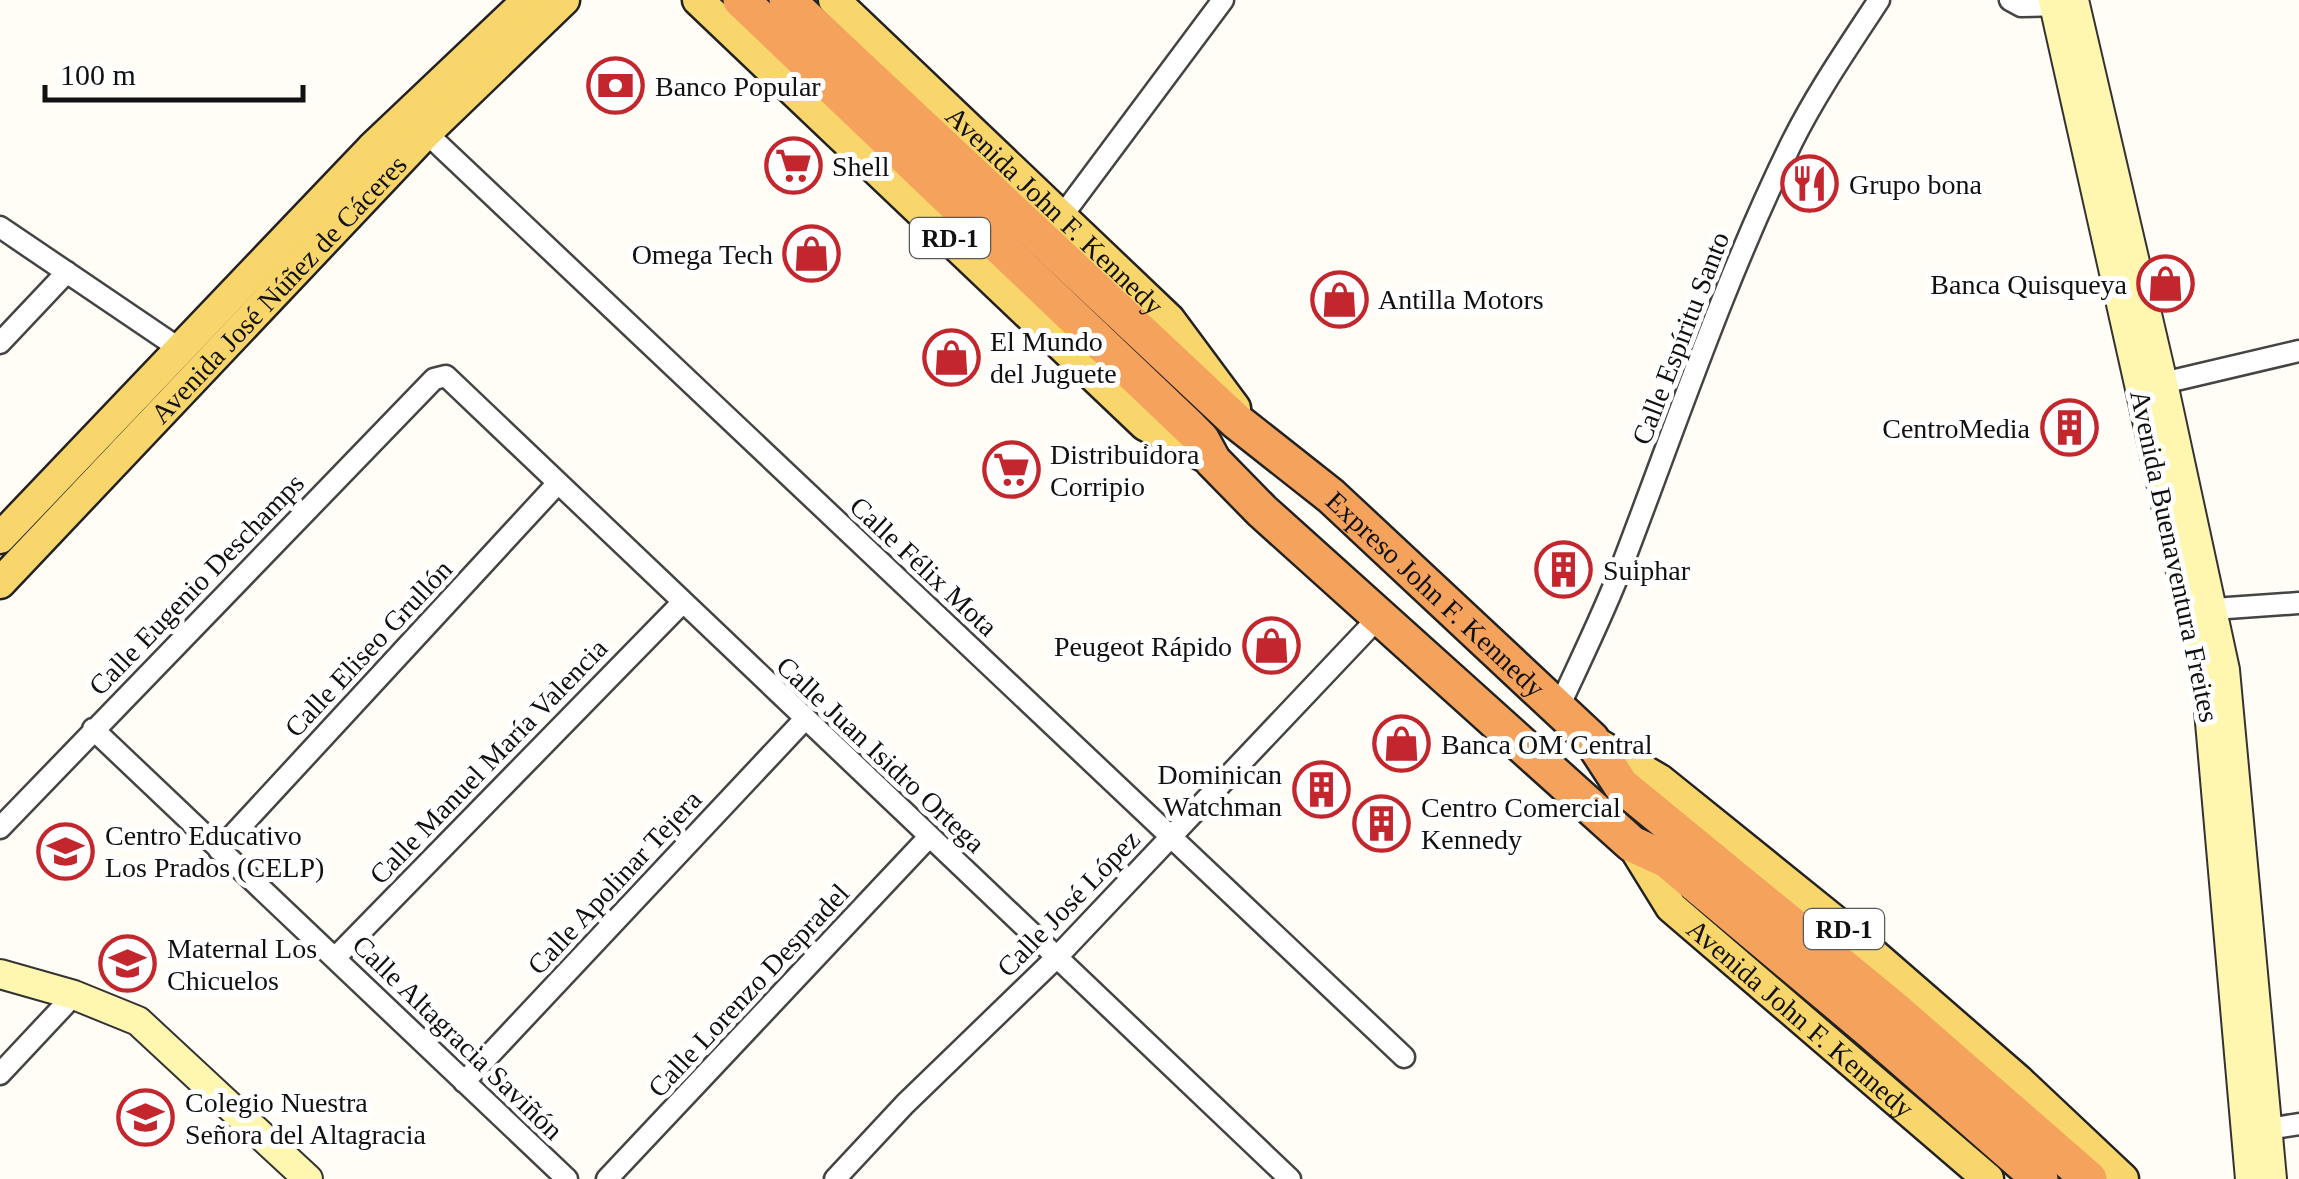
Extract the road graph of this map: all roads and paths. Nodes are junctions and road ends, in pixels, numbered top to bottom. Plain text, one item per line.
1 (528, 0) edge
2 (564, 0) edge
3 (698, 0) edge
4 (741, 0) edge
5 (787, 0) edge
6 (834, 0) edge
7 (1223, 0) edge
8 (1880, 0) edge
9 (2010, 0) edge
10 (2063, 3) edge
11 (417, 124) junction
12 (1062, 216) junction
13 (0, 226) edge
14 (67, 272) junction
15 (0, 343) edge
16 (180, 349) junction
17 (2299, 351) edge
18 (434, 379) joint
19 (2163, 383) junction
20 (1257, 440) junction
21 (1213, 461) junction
22 (558, 483) junction
23 (0, 538) edge
24 (0, 582) edge
25 (2299, 603) edge
26 (682, 604) junction
27 (2203, 609) junction
28 (1379, 618) junction
29 (1558, 709) junction
30 (804, 720) junction
31 (93, 729) junction
32 (1591, 740) junction
33 (0, 828) edge
34 (1170, 836) junction
35 (928, 838) junction
36 (1632, 844) junction
37 (218, 850) junction
38 (1739, 901) junction
39 (1058, 957) junction
40 (334, 958) junction
41 (0, 974) edge
42 (74, 995) junction
43 (1404, 1057) dead end
44 (0, 1074) edge
45 (464, 1082) junction
46 (2299, 1124) edge
47 (2268, 1129) junction
48 (308, 1179) edge
49 (567, 1179) edge
50 (607, 1179) edge
51 (835, 1179) edge
52 (1290, 1179) edge
53 (1988, 1179) edge
54 (2040, 1179) edge
55 (2090, 1179) edge
56 (2123, 1179) edge
57 (2250, 1179) edge
58 (2272, 1179) edge

1 - 11 main road, Avenida José Núñez de Cáceres
2 - 11 main road, Avenida José Núñez de Cáceres
3 - 21 main road, RD-1
4 - 21 highway, Expreso John F. Kennedy / RD-1
5 - 20 highway, Expreso John F. Kennedy / RD-1
6 - 12 main road, Avenida John F. Kennedy
7 - 12 street
8 - 29 street, Calle Espíritu Santo
9 - 10 street
10 - 19 main road, Avenida Buenaventura Freites
10 - 27 main road, Avenida Buenaventura Freites
11 - 16 main road, Avenida José Núñez de Cáceres
11 - 24 main road, Avenida José Núñez de Cáceres
11 - 34 street, Calle Félix Mota
12 - 20 main road, Avenida John F. Kennedy
13 - 14 street
14 - 15 street
14 - 16 street
16 - 23 main road, Avenida José Núñez de Cáceres
17 - 19 street
18 - 22 street, Calle Juan Isidro Ortega
18 - 31 street, Calle Eugenio Deschamps
19 - 27 main road, Avenida Buenaventura Freites
20 - 29 highway, Expreso John F. Kennedy / RD-1
21 - 28 highway, Expreso John F. Kennedy / RD-1
22 - 26 street, Calle Juan Isidro Ortega
22 - 37 street, Calle Eliseo Grullón
25 - 27 street
26 - 30 street, Calle Juan Isidro Ortega
26 - 40 street, Calle Manuel María Valencia
27 - 47 main road, Avenida Buenaventura Freites
27 - 57 main road, Avenida Buenaventura Freites
28 - 34 street, Calle José López
28 - 36 highway, Expreso John F. Kennedy / RD-1
29 - 32 highway, Expreso John F. Kennedy / RD-1
30 - 35 street, Calle Juan Isidro Ortega
30 - 45 street, Calle Apolinar Tejera
31 - 33 street, Calle Eugenio Deschamps
31 - 37 street, Calle Altagracia Saviñón
32 - 38 highway, Expreso John F. Kennedy / RD-1
32 - 56 main road, RD-1
34 - 39 street, Calle José López
34 - 43 street, Calle Félix Mota
35 - 39 street, Calle Juan Isidro Ortega
35 - 50 street, Calle Lorenzo Despradel
36 - 38 highway, Expreso John F. Kennedy / RD-1
36 - 53 main road, Avenida John F. Kennedy / RD-1
37 - 40 street, Calle Altagracia Saviñón
38 - 54 highway, Expreso John F. Kennedy / RD-1
38 - 55 highway, Expreso John F. Kennedy / RD-1
39 - 51 street, Calle José López
39 - 52 street, Calle Juan Isidro Ortega
40 - 45 street, Calle Altagracia Saviñón
41 - 42 main road
42 - 44 street
42 - 48 main road
45 - 49 street, Calle Altagracia Saviñón
46 - 47 street
47 - 58 main road, Avenida Buenaventura Freites

